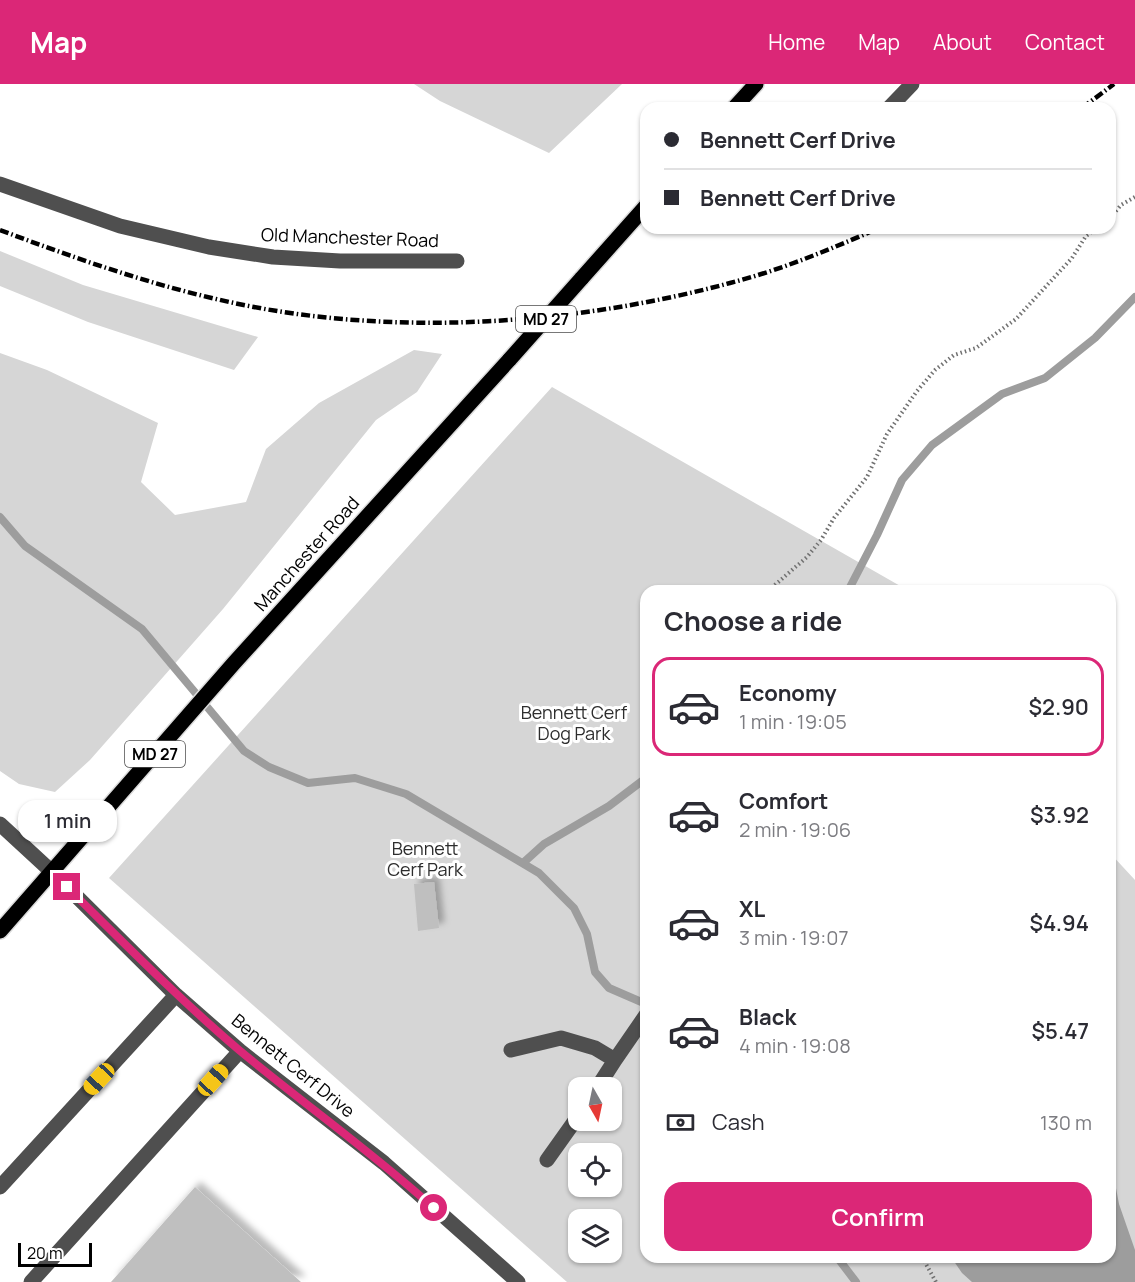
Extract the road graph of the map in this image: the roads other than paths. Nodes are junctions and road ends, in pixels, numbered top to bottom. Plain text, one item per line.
1 (756, 84) edge
2 (912, 84) edge
3 (740, 102) edge
4 (895, 102) edge
5 (0, 184) edge
6 (640, 213) edge
7 (457, 261) dead end
8 (0, 824) edge
9 (52, 872) junction
10 (0, 931) edge
11 (176, 995) junction
12 (640, 1026) edge
13 (511, 1050) dead end
14 (240, 1051) junction
15 (615, 1060) junction
16 (604, 1077) edge
17 (568, 1130) edge
18 (547, 1160) dead end
19 (3, 1183) edge
20 (0, 1196) edge
21 (31, 1282) edge
22 (518, 1282) edge

1 - 3 main road
2 - 4 street
5 - 7 street, Old Manchester Road
6 - 9 main road, Manchester Road / MD 27, bridge
8 - 9 street
9 - 10 main road, Manchester Road / MD 27
9 - 11 street, Bennett Cerf Drive
11 - 14 street, Bennett Cerf Drive
11 - 19 street
12 - 15 street
13 - 15 street
14 - 21 street
14 - 22 street, Bennett Cerf Drive
15 - 16 street
17 - 18 street
19 - 20 street

